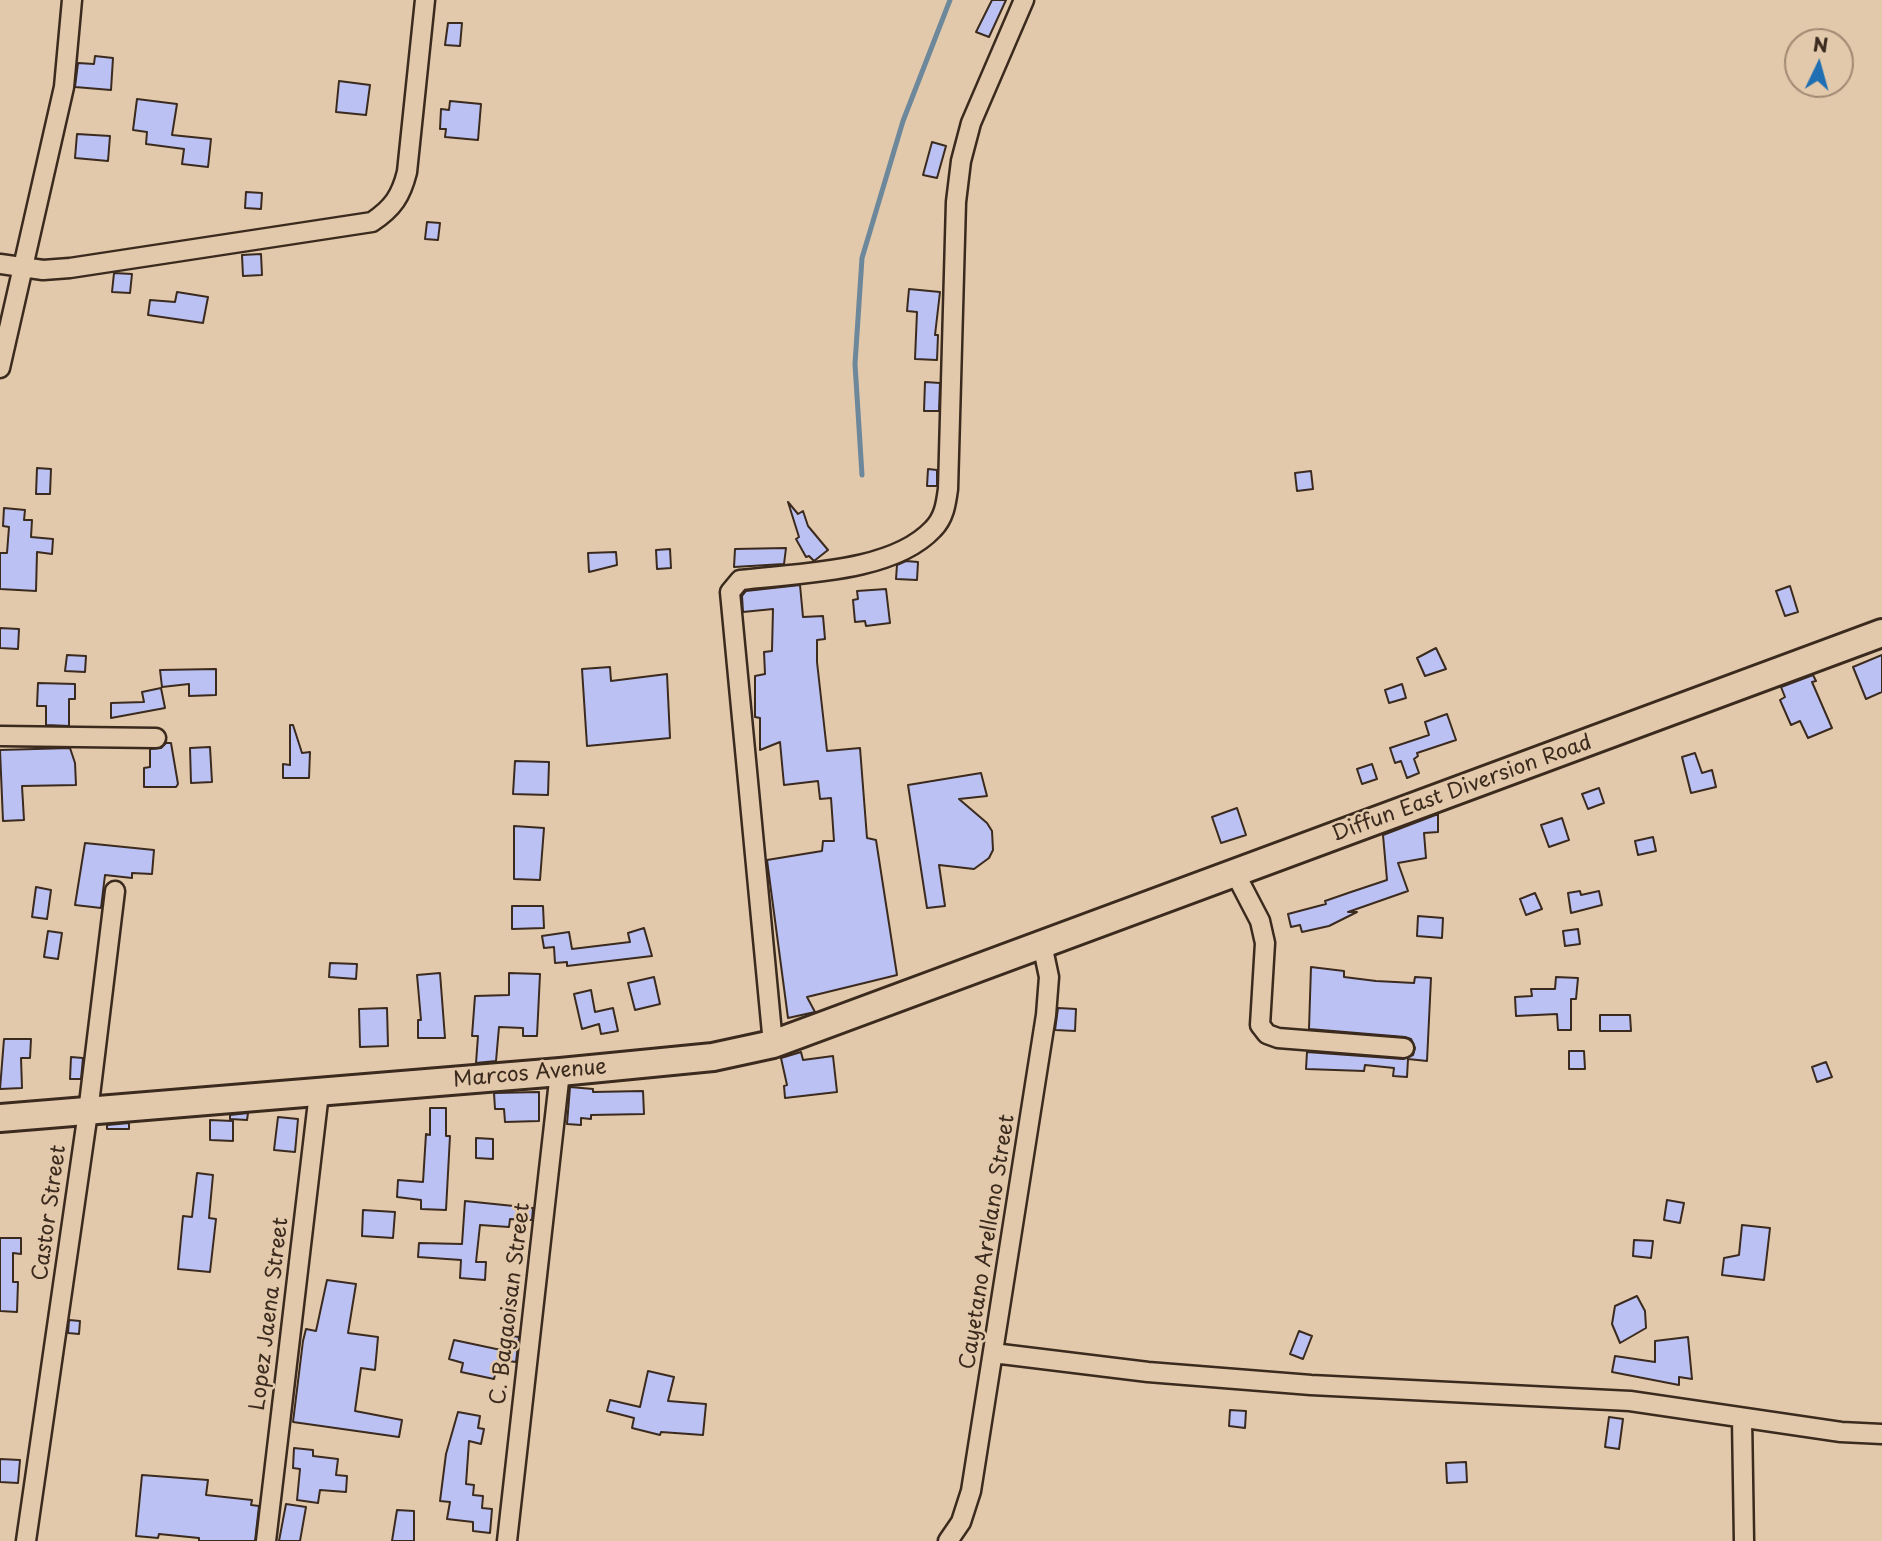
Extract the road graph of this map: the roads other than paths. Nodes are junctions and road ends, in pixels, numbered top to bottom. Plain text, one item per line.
1 (72, 0) edge
2 (425, 0) edge
3 (1024, 0) edge
4 (0, 264) edge
5 (21, 267) junction
6 (0, 368) edge
7 (1882, 633) edge
8 (0, 736) edge
9 (156, 738) dead end
10 (1235, 873) junction
11 (115, 891) dead end
12 (1042, 944) junction
13 (773, 1044) junction
14 (1404, 1048) dead end
15 (560, 1072) junction
16 (319, 1093) junction
17 (88, 1112) junction
18 (0, 1118) edge
19 (993, 1353) junction
20 (1742, 1418) junction
21 (1882, 1434) edge
22 (26, 1541) edge
23 (266, 1541) edge
24 (507, 1541) edge
25 (948, 1541) edge
26 (1744, 1541) edge

1 - 5 street
2 - 5 street
3 - 13 street
4 - 5 street
5 - 6 street
7 - 10 main road, Diffun East Diversion Road
8 - 9 street
10 - 12 main road, Diffun East Diversion Road
10 - 14 street
11 - 17 street, Castor Street
12 - 13 main road, Marcos Avenue
12 - 19 street, Cayetano Arellano Street
13 - 15 main road, Marcos Avenue
15 - 16 main road, Marcos Avenue
15 - 24 street, C. Bagaoisan Street
16 - 17 main road, Marcos Avenue
16 - 23 street, Lopez Jaena Street
17 - 18 main road, Marcos Avenue
17 - 22 street, Castor Street
19 - 20 street
19 - 25 street, Cayetano Arellano Street
20 - 21 street
20 - 26 street

